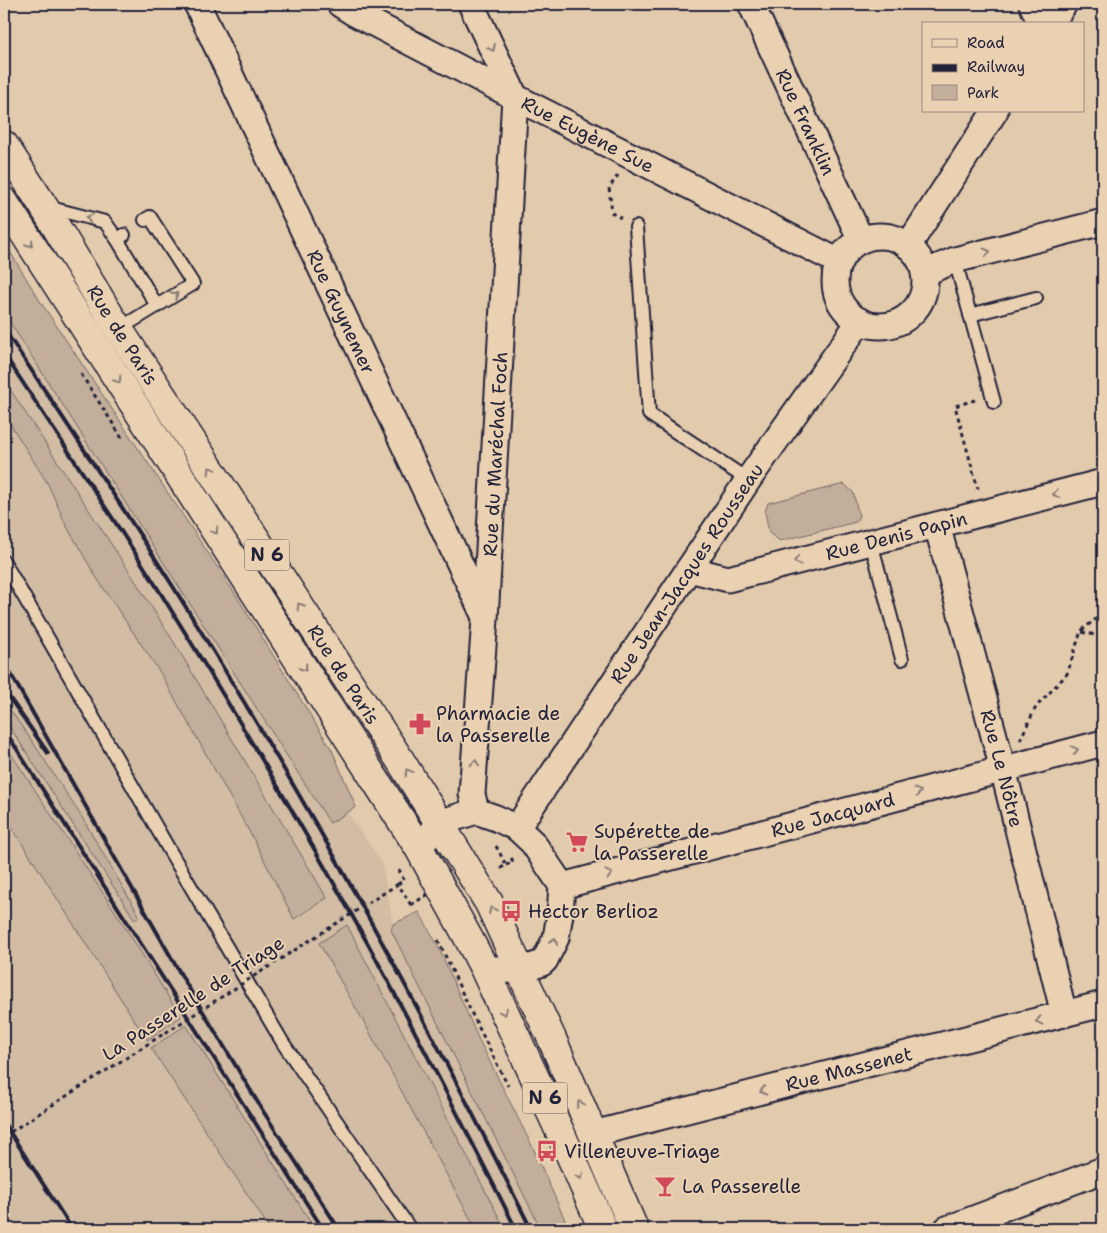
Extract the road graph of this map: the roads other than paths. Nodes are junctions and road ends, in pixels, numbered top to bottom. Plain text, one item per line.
1 (197, 4) edge
2 (340, 4) edge
3 (471, 4) edge
4 (751, 4) edge
5 (1032, 4) edge
6 (1064, 4) edge
7 (1040, 22) edge
8 (1052, 22) edge
9 (515, 97) junction
10 (993, 112) edge
11 (4, 145) edge
12 (4, 202) edge
13 (44, 207) junction
14 (145, 220) dead end
15 (1103, 222) edge
16 (636, 227) road end
17 (861, 240) junction
18 (908, 246) junction
19 (956, 260) junction
20 (839, 262) junction
21 (924, 273) junction
22 (1036, 298) dead end
23 (157, 306) junction
24 (970, 315) junction
25 (860, 321) junction
26 (119, 330) junction
27 (993, 398) road end
28 (748, 480) junction
29 (1103, 482) edge
30 (937, 525) junction
31 (871, 542) junction
32 (4, 562) edge
33 (689, 569) junction
34 (486, 619) junction
35 (902, 659) dead end
36 (1103, 743) edge
37 (1010, 767) junction
38 (476, 811) junction
39 (439, 823) junction
40 (517, 828) junction
41 (419, 848) junction
42 (562, 886) junction
43 (484, 968) junction
44 (520, 971) junction
45 (1103, 1004) edge
46 (1064, 1014) junction
47 (593, 1134) junction
48 (1103, 1170) edge
49 (410, 1229) edge
50 (603, 1229) edge
51 (634, 1229) edge
52 (947, 1229) edge

1 - 34 street, Rue Guynemer
2 - 9 street, Rue Eugène Sue
3 -> 9 street
4 - 17 street, Rue Franklin
5 - 7 street
6 - 8 street
9 - 20 street, Rue Eugène Sue
9 - 34 street, Rue du Maréchal Foch
10 - 18 street
11 - 13 main road, Rue de Paris / N 6
12 -> 41 main road, Rue de Paris / N 6
23 -> 13 lane
13 - 26 main road, Rue de Paris / N 6
23 -> 14 lane
19 -> 15 street
16 - 28 lane
17 - 18 street
17 - 20 street
18 - 21 street
19 - 21 street
19 - 24 lane
20 - 25 street
21 - 25 street
22 - 24 lane
23 - 26 lane
24 - 27 lane
25 - 28 street, Rue Jean-Jacques Rousseau
39 -> 26 main road, Rue de Paris / N 6
28 - 33 street, Rue Jean-Jacques Rousseau
29 -> 30 street, Rue Denis Papin
30 - 31 street, Rue Denis Papin
30 - 37 street, Rue Le Nôtre
31 -> 33 street, Rue Denis Papin
31 - 35 lane
32 - 49 lane
33 - 40 street, Rue Jean-Jacques Rousseau
38 -> 34 street, Rue du Maréchal Foch
37 -> 36 street, Rue Jacquard
42 -> 37 street, Rue Jacquard
37 - 46 street, Rue Le Nôtre
38 - 39 street
38 - 40 street
39 - 41 street
44 -> 39 main road, Rue de Paris / N 6
40 - 42 street
41 - 43 main road, Rue de Paris / N 6
44 -> 42 street
43 - 44 street
43 -> 50 main road, Rue de Paris / N 6
47 -> 44 main road, Rue de Paris / N 6
45 - 46 street, Rue Massenet
46 -> 47 street, Rue Massenet
47 - 51 main road, Rue de Paris / N 6
48 - 52 street

